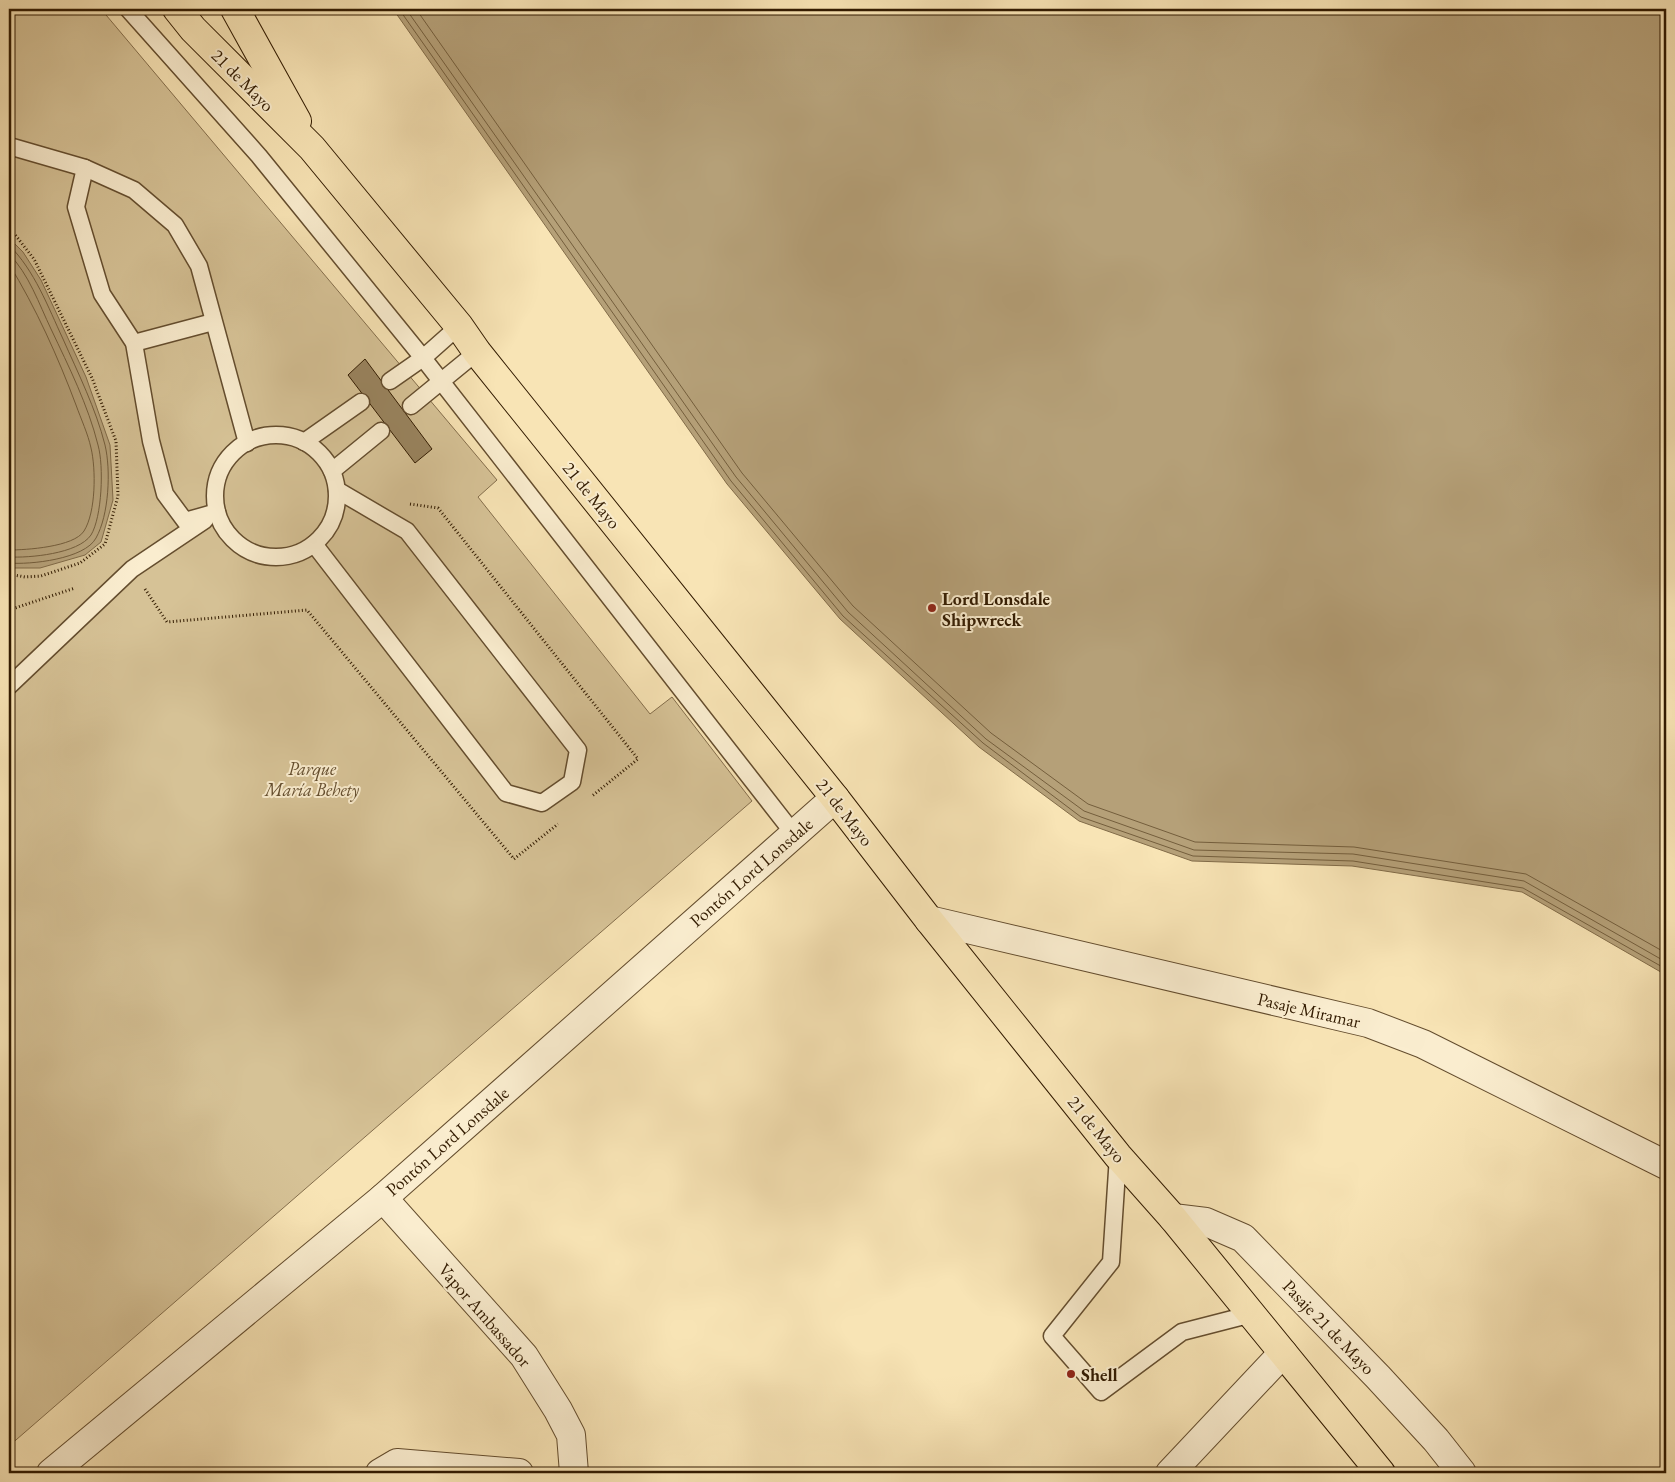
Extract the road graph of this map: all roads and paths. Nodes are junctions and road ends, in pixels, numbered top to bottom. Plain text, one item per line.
1 (128, 9) edge
2 (177, 9) edge
3 (235, 9) edge
4 (9, 146) edge
5 (312, 148) junction
6 (85, 168) junction
7 (9, 227) edge
8 (213, 322) junction
9 (459, 326) junction
10 (134, 342) junction
11 (477, 352) junction
12 (423, 358) junction
13 (390, 381) dead end
14 (441, 382) junction
15 (362, 402) dead end
16 (411, 406) dead end
17 (381, 431) dead end
18 (304, 442) junction
19 (247, 443) junction
20 (332, 471) junction
21 (337, 490) junction
22 (217, 512) junction
23 (314, 544) junction
24 (9, 574) edge
25 (85, 585) dead end
26 (9, 610) edge
27 (9, 686) edge
28 (835, 798) junction
29 (794, 834) junction
30 (929, 920) junction
31 (1118, 1156) junction
32 (1666, 1164) edge
33 (383, 1198) junction
34 (1173, 1218) junction
35 (1252, 1314) junction
36 (1283, 1353) junction
37 (51, 1473) edge
38 (380, 1473) edge
39 (519, 1473) edge
40 (574, 1473) edge
41 (1170, 1473) edge
42 (1381, 1473) edge
43 (1462, 1473) edge

1 - 12 lane
2 - 5 main road, 21 de Mayo
3 - 5 main road, 21 de Mayo
4 - 6 lane
5 - 9 main road, 21 de Mayo
6 - 8 lane
6 - 10 lane
7 - 24 path
8 - 10 lane
8 - 19 lane
9 - 11 main road, 21 de Mayo
9 - 12 lane
10 - 22 lane
11 - 14 lane
11 - 28 main road, 21 de Mayo
12 - 13 lane
12 - 14 lane
14 - 16 lane
14 - 29 lane
15 - 18 lane
17 - 20 lane
18 - 19 lane
18 - 20 lane
19 - 22 lane
20 - 21 lane
21 - 23 lane
21 - 23 lane
22 - 23 lane
22 - 27 lane
25 - 26 path
28 - 29 street, Pontón Lord Lonsdale
28 - 30 main road, 21 de Mayo
29 - 33 street, Pontón Lord Lonsdale
30 - 31 main road, 21 de Mayo
30 - 32 street, Pasaje Miramar
31 - 34 main road, 21 de Mayo
31 - 35 lane
33 - 37 street, Pontón Lord Lonsdale
33 - 40 street, Vapor Ambassador
34 - 35 main road, 21 de Mayo
34 - 43 street, Pasaje 21 de Mayo
35 - 36 main road, 21 de Mayo
36 - 41 street
36 - 42 main road, 21 de Mayo
38 - 39 street

